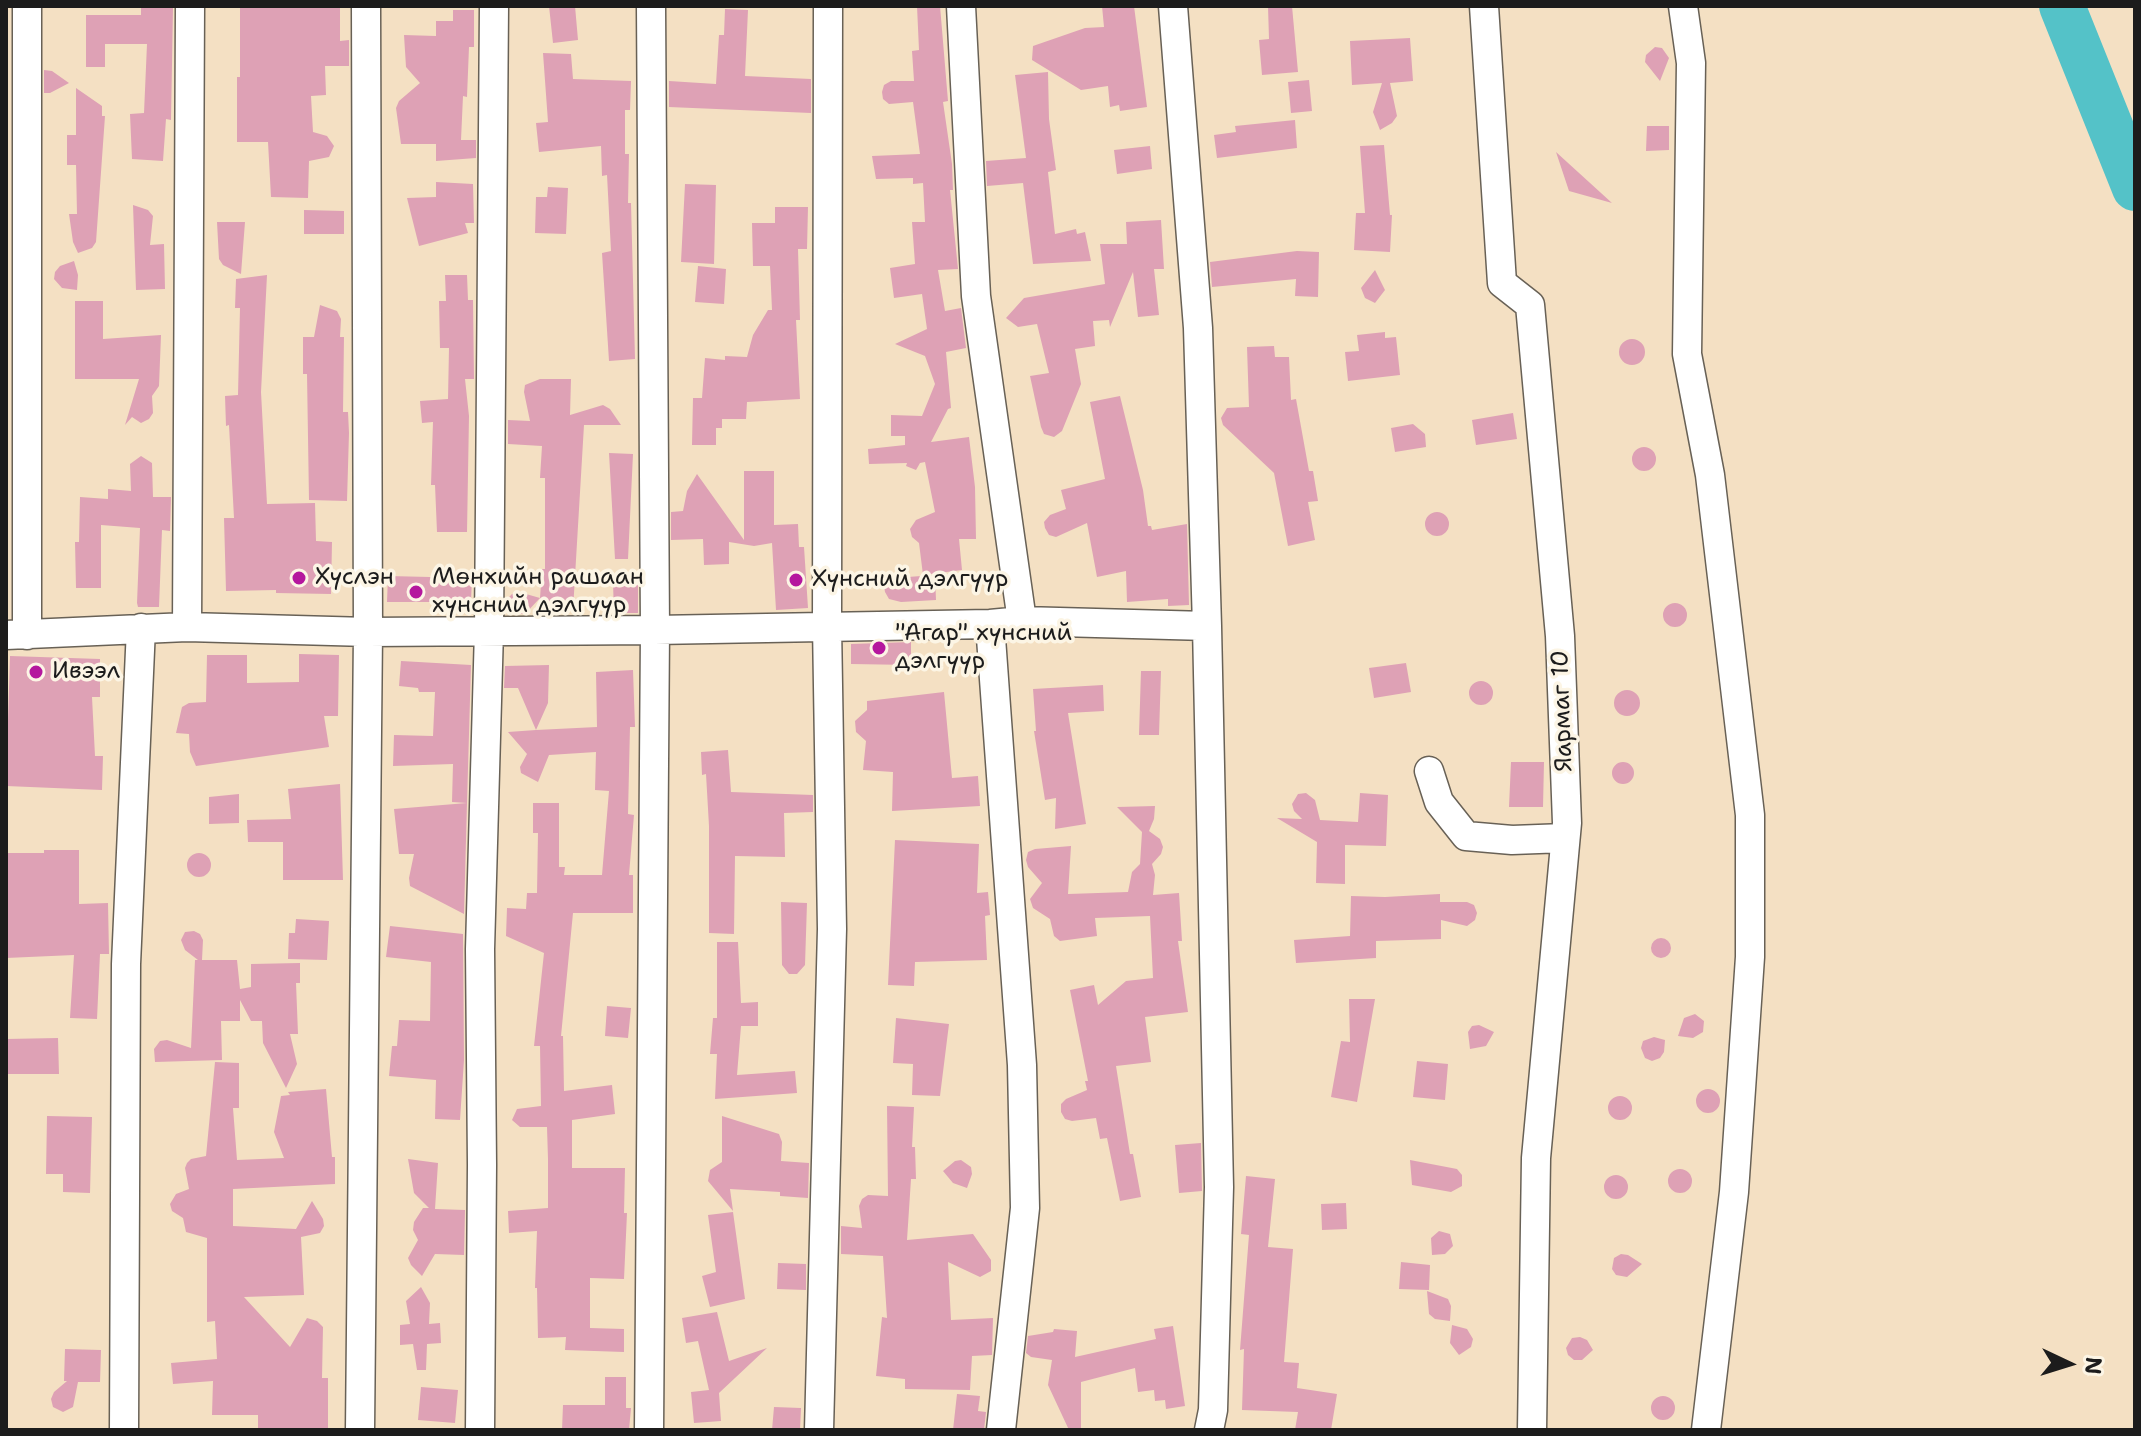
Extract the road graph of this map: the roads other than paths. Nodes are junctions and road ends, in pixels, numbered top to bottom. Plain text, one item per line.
1 (27, 6) edge
2 (190, 6) edge
3 (366, 6) edge
4 (494, 6) edge
5 (651, 6) edge
6 (828, 6) edge
7 (961, 6) edge
8 (1173, 6) edge
9 (1484, 6) edge
10 (1683, 6) edge
11 (1022, 621) junction
12 (990, 624) junction
13 (827, 625) junction
14 (1207, 626) junction
15 (187, 627) junction
16 (141, 628) junction
17 (489, 630) junction
18 (655, 630) junction
19 (368, 632) junction
20 (16, 635) edge
21 (1429, 771) dead end
22 (1565, 838) junction
23 (124, 1430) edge
24 (360, 1430) edge
25 (480, 1430) edge
26 (649, 1430) edge
27 (819, 1430) edge
28 (1001, 1430) edge
29 (1209, 1430) edge
30 (1532, 1430) edge
31 (1706, 1430) edge

1 - 20 street
2 - 15 street
3 - 19 street
4 - 17 street
5 - 18 street
6 - 13 street
7 - 11 street
8 - 14 street
9 - 22 street, Яармаг 10
10 - 31 street
11 - 12 street
11 - 14 street
12 - 13 street
12 - 28 street
13 - 18 street
13 - 27 street
14 - 29 street
15 - 16 street
15 - 19 street
16 - 20 street
16 - 23 street
17 - 18 street
17 - 19 street
17 - 25 street
18 - 26 street
19 - 24 street
21 - 22 street
22 - 30 street, Яармаг 10

